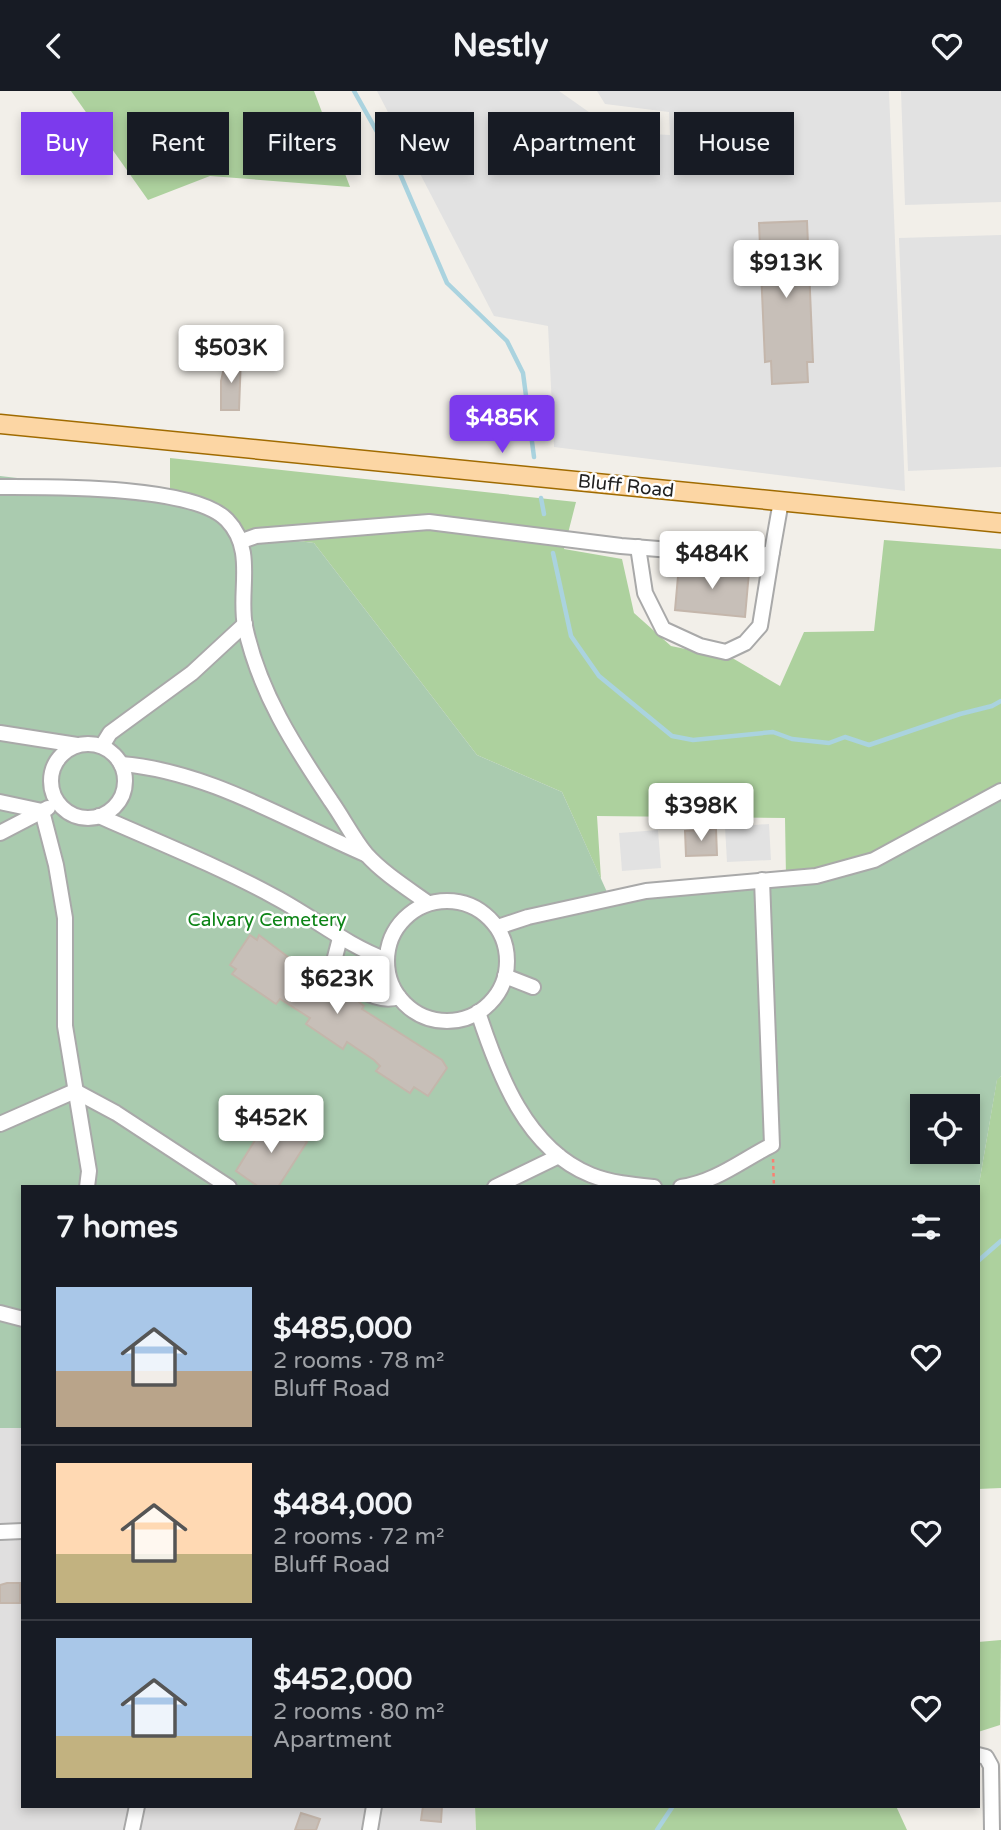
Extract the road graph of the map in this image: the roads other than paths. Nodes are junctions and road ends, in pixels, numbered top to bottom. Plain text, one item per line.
1 (0, 424) edge
2 (0, 487) edge
3 (781, 501) junction
4 (1001, 523) edge
5 (242, 541) junction
6 (638, 547) junction
7 (772, 552) junction
8 (245, 624) junction
9 (0, 733) edge
10 (77, 745) junction
11 (102, 746) junction
12 (121, 764) junction
13 (1001, 791) edge
14 (0, 802) edge
15 (58, 802) junction
16 (42, 811) junction
17 (99, 816) junction
18 (0, 833) edge
19 (367, 854) junction
20 (762, 880) junction
21 (428, 904) junction
22 (498, 927) junction
23 (340, 938) junction
24 (387, 960) junction
25 (505, 976) junction
26 (533, 987) dead end
27 (399, 997) junction
28 (478, 1013) junction
29 (75, 1091) junction
30 (0, 1124) edge
31 (559, 1156) junction
32 (87, 1185) edge
33 (226, 1185) edge
34 (499, 1185) edge
35 (635, 1185) edge
36 (697, 1185) edge
37 (0, 1313) edge
38 (21, 1318) edge
39 (21, 1531) edge
40 (0, 1532) edge
41 (980, 1756) edge
42 (985, 1786) edge
43 (137, 1808) edge
44 (374, 1808) edge
45 (132, 1830) edge
46 (370, 1830) edge
47 (992, 1830) edge

1 - 3 main road, Bluff Road
2 - 5 street
3 - 4 main road, Bluff Road
3 - 7 street
5 - 6 street
5 - 8 street
6 - 7 street
6 - 7 street
8 - 11 street
8 - 19 street
9 - 10 street
10 - 11 street
10 - 15 street
11 - 12 street
12 - 17 street
12 - 19 street
13 - 20 street
14 - 16 street
15 - 16 street
15 - 17 street
16 - 18 street
16 - 29 street
17 - 23 street
19 - 21 street
20 - 22 street
20 - 36 street
21 - 22 street
21 - 24 street
22 - 25 street
23 - 24 street
23 - 27 street
24 - 27 street
25 - 26 street
25 - 28 street
27 - 28 street
28 - 31 street
29 - 30 street
29 - 32 street
29 - 33 street
31 - 34 street
31 - 35 street
37 - 38 street
39 - 40 street
41 - 42 street
42 - 47 street
43 - 45 street
44 - 46 street

